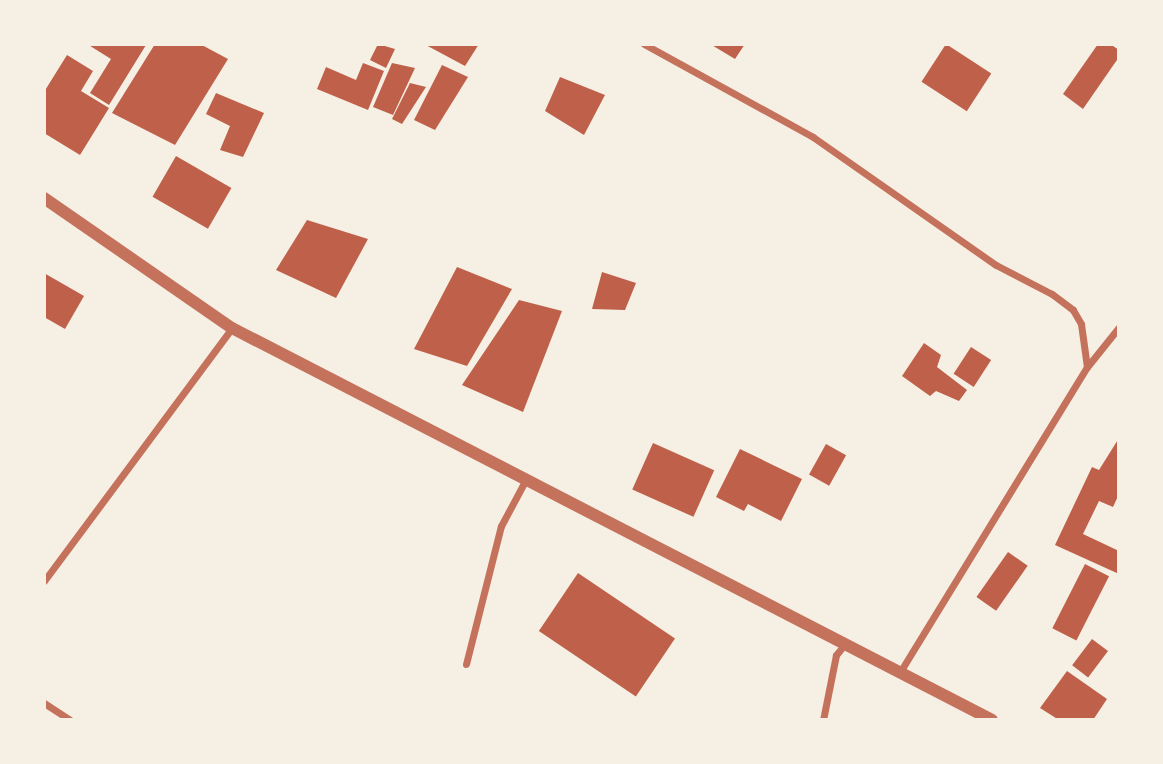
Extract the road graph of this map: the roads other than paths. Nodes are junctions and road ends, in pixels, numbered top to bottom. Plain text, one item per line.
1 (644, 44) edge
2 (44, 198) edge
3 (1119, 327) edge
4 (232, 328) junction
5 (1087, 367) junction
6 (525, 481) junction
7 (44, 581) edge
8 (845, 643) junction
9 (466, 664) dead end
10 (900, 672) junction
11 (44, 703) edge
12 (69, 720) edge
13 (822, 720) edge
14 (992, 720) edge

1 - 5 street
2 - 4 street
3 - 5 street
4 - 6 street
4 - 7 street
5 - 10 street
6 - 8 street
6 - 9 street
8 - 10 street
8 - 13 street
10 - 14 street
11 - 12 street

